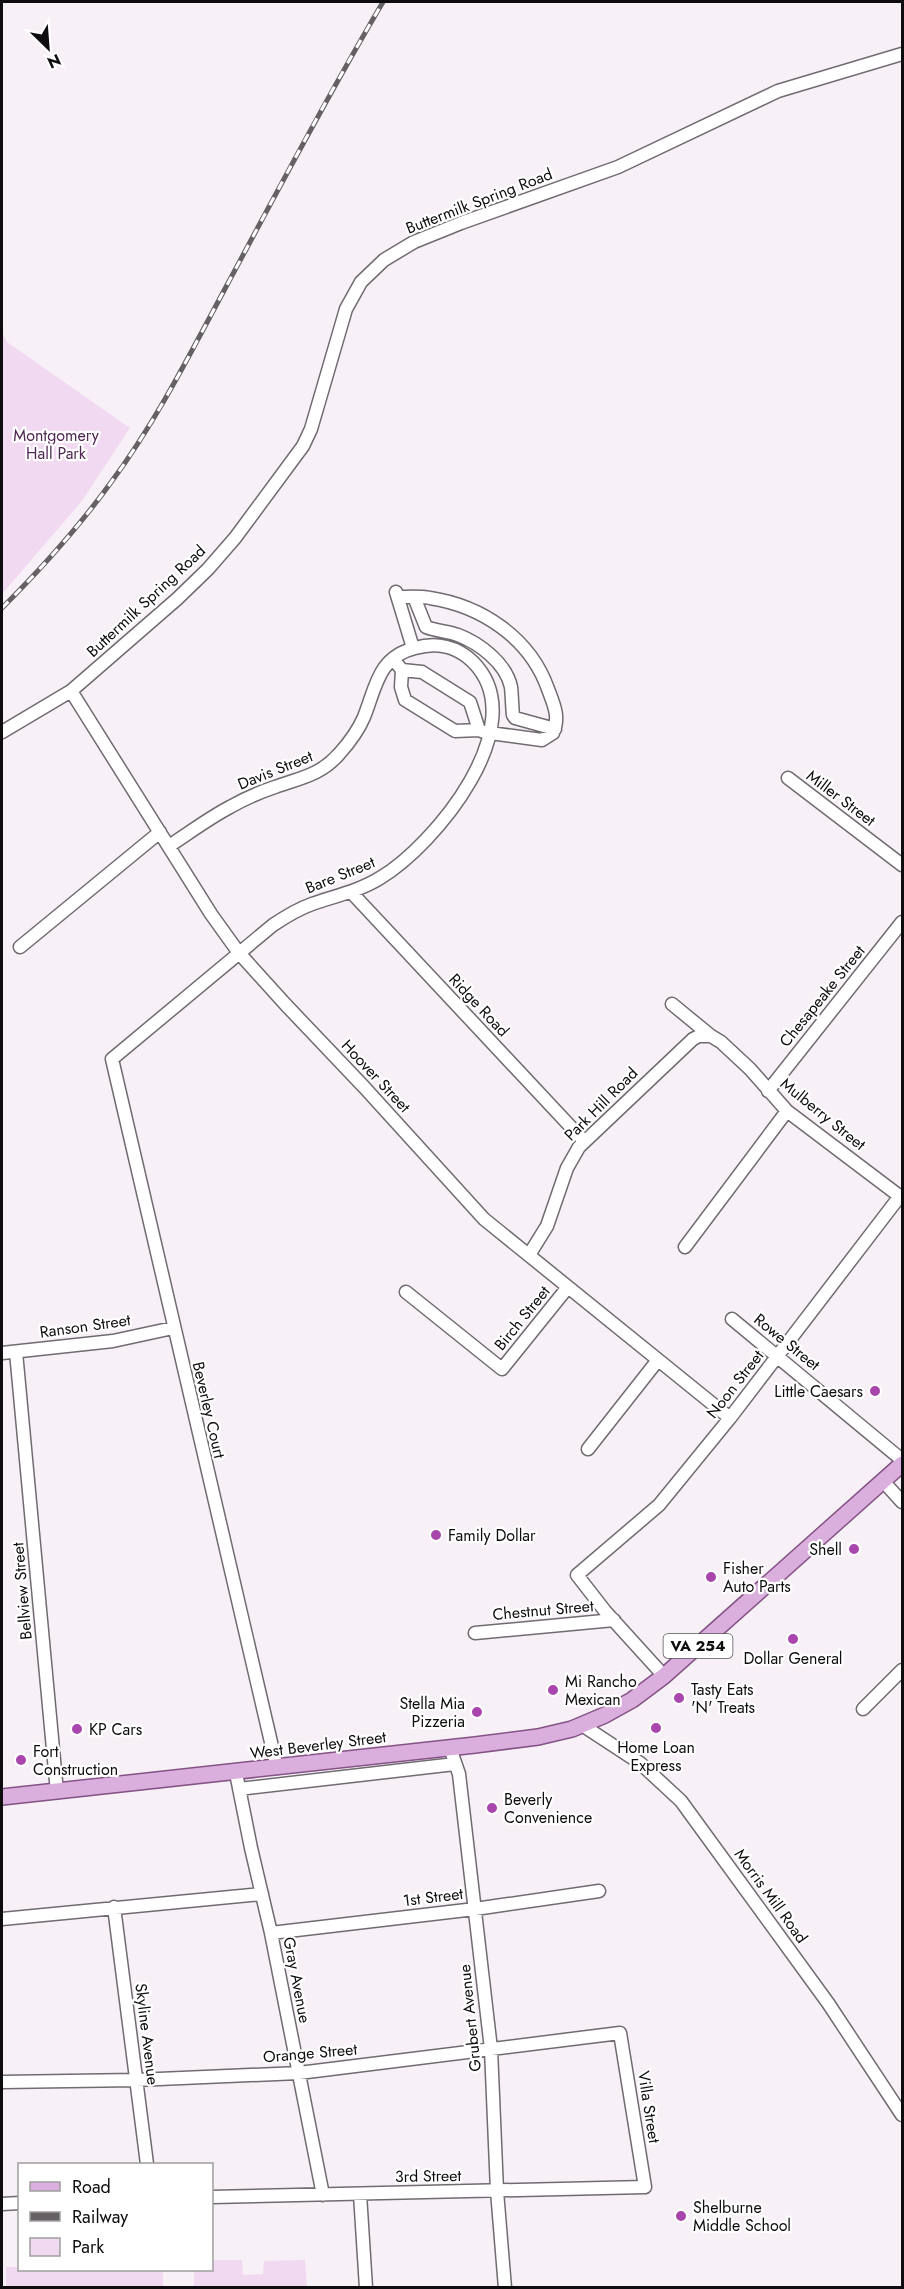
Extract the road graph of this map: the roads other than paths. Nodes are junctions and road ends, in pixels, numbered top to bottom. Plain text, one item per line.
1 (903, 54) edge
2 (414, 597) junction
3 (413, 648) junction
4 (393, 659) junction
5 (402, 670) junction
6 (71, 692) junction
7 (555, 729) junction
8 (2, 732) edge
9 (486, 732) junction
10 (788, 778) dead end
11 (160, 832) junction
12 (169, 846) junction
13 (903, 865) edge
14 (351, 892) junction
15 (903, 922) edge
16 (20, 947) dead end
17 (239, 953) junction
18 (672, 1004) dead end
19 (711, 1036) junction
20 (112, 1059) joint
21 (768, 1091) junction
22 (787, 1111) junction
23 (584, 1141) junction
24 (901, 1197) edge
25 (685, 1247) dead end
26 (529, 1255) junction
27 (568, 1287) junction
28 (406, 1292) dead end
29 (732, 1318) dead end
30 (173, 1328) junction
31 (16, 1352) junction
32 (2, 1353) edge
33 (778, 1356) junction
34 (658, 1360) junction
35 (730, 1418) junction
36 (588, 1449) dead end
37 (903, 1462) edge
38 (883, 1481) junction
39 (903, 1502) edge
40 (614, 1620) junction
41 (475, 1633) dead end
42 (903, 1670) edge
43 (664, 1676) junction
44 (863, 1709) dead end
45 (582, 1725) junction
46 (450, 1748) junction
47 (455, 1764) junction
48 (277, 1768) junction
49 (236, 1773) junction
50 (239, 1789) junction
51 (57, 1792) junction
52 (2, 1797) edge
53 (599, 1891) dead end
54 (262, 1894) junction
55 (114, 1907) junction
56 (475, 1909) junction
57 (2, 1919) edge
58 (271, 1933) junction
59 (620, 2033) joint
60 (491, 2049) junction
61 (299, 2073) junction
62 (136, 2080) junction
63 (2, 2082) edge
64 (903, 2115) edge
65 (147, 2163) edge
66 (645, 2187) joint
67 (497, 2191) junction
68 (360, 2194) junction
69 (323, 2195) junction
70 (213, 2197) edge
71 (18, 2203) edge
72 (2, 2204) edge
73 (366, 2288) edge
74 (505, 2288) edge

1 - 6 street, Buttermilk Spring Road
2 - 3 street
2 - 7 street
2 - 7 street
3 - 4 street, Davis Street
3 - 9 street, Bare Street
4 - 5 street
4 - 12 street, Davis Street
5 - 9 street
5 - 9 street
6 - 8 street, Buttermilk Spring Road
6 - 11 street, Hoover Street
7 - 9 street
9 - 14 street, Bare Street
10 - 13 street, Miller Street
11 - 12 street, Hoover Street
11 - 16 street
12 - 17 street, Hoover Street
14 - 17 street, Bare Street
14 - 23 street, Ridge Road
15 - 21 street, Chesapeake Street
17 - 20 street, Bare Street
17 - 26 street, Hoover Street
18 - 19 street, Mulberry Street
19 - 21 street, Mulberry Street
19 - 23 street, Park Hill Road
20 - 30 street, Beverley Court
21 - 22 street, Mulberry Street
22 - 24 street, Mulberry Street
22 - 25 street
23 - 26 street, Park Hill Road
24 - 33 street, Noon Street
26 - 27 street, Hoover Street
27 - 28 street, Birch Street
27 - 34 street, Hoover Street
29 - 33 street, Rowe Street
30 - 31 street, Ranson Street
30 - 48 street, Beverley Court
31 - 32 street, Ranson Street
31 - 51 street, Bellview Street
33 - 35 street, Noon Street
33 - 37 street, Rowe Street
34 - 35 street, Hoover Street
34 - 36 street
35 - 40 street, Noon Street
37 - 38 main road, West Beverley Street / VA 254
38 - 39 street
38 - 43 main road, West Beverley Street / VA 254
40 - 41 street, Chestnut Street
40 - 43 street
42 - 44 street
43 - 45 main road, West Beverley Street / VA 254
45 - 46 main road, West Beverley Street / VA 254
45 - 64 street, Morris Mill Road
46 - 47 street, Grubert Avenue
46 - 48 main road, West Beverley Street / VA 254
47 - 50 street
47 - 56 street, Grubert Avenue
48 - 49 main road, West Beverley Street / VA 254
49 - 50 street, Gray Avenue
49 - 51 main road, West Beverley Street / VA 254
50 - 54 street, Gray Avenue
51 - 52 main road, West Beverley Street / VA 254
53 - 56 street, 1st Street
54 - 55 street
54 - 58 street, Gray Avenue
55 - 57 street
55 - 62 street, Skyline Avenue
56 - 58 street, 1st Street
56 - 60 street, Grubert Avenue
58 - 61 street, Gray Avenue
59 - 60 street, Orange Street
59 - 66 street, Villa Street
60 - 61 street, Orange Street
60 - 67 street, Grubert Avenue
61 - 62 street, Orange Street
61 - 69 street, Gray Avenue
62 - 63 street, Orange Street
62 - 65 street, Skyline Avenue
66 - 67 street, 3rd Street
67 - 68 street, 3rd Street
67 - 74 street, Grubert Avenue
68 - 69 street, 3rd Street
68 - 73 street
69 - 70 street, 3rd Street
71 - 72 street

